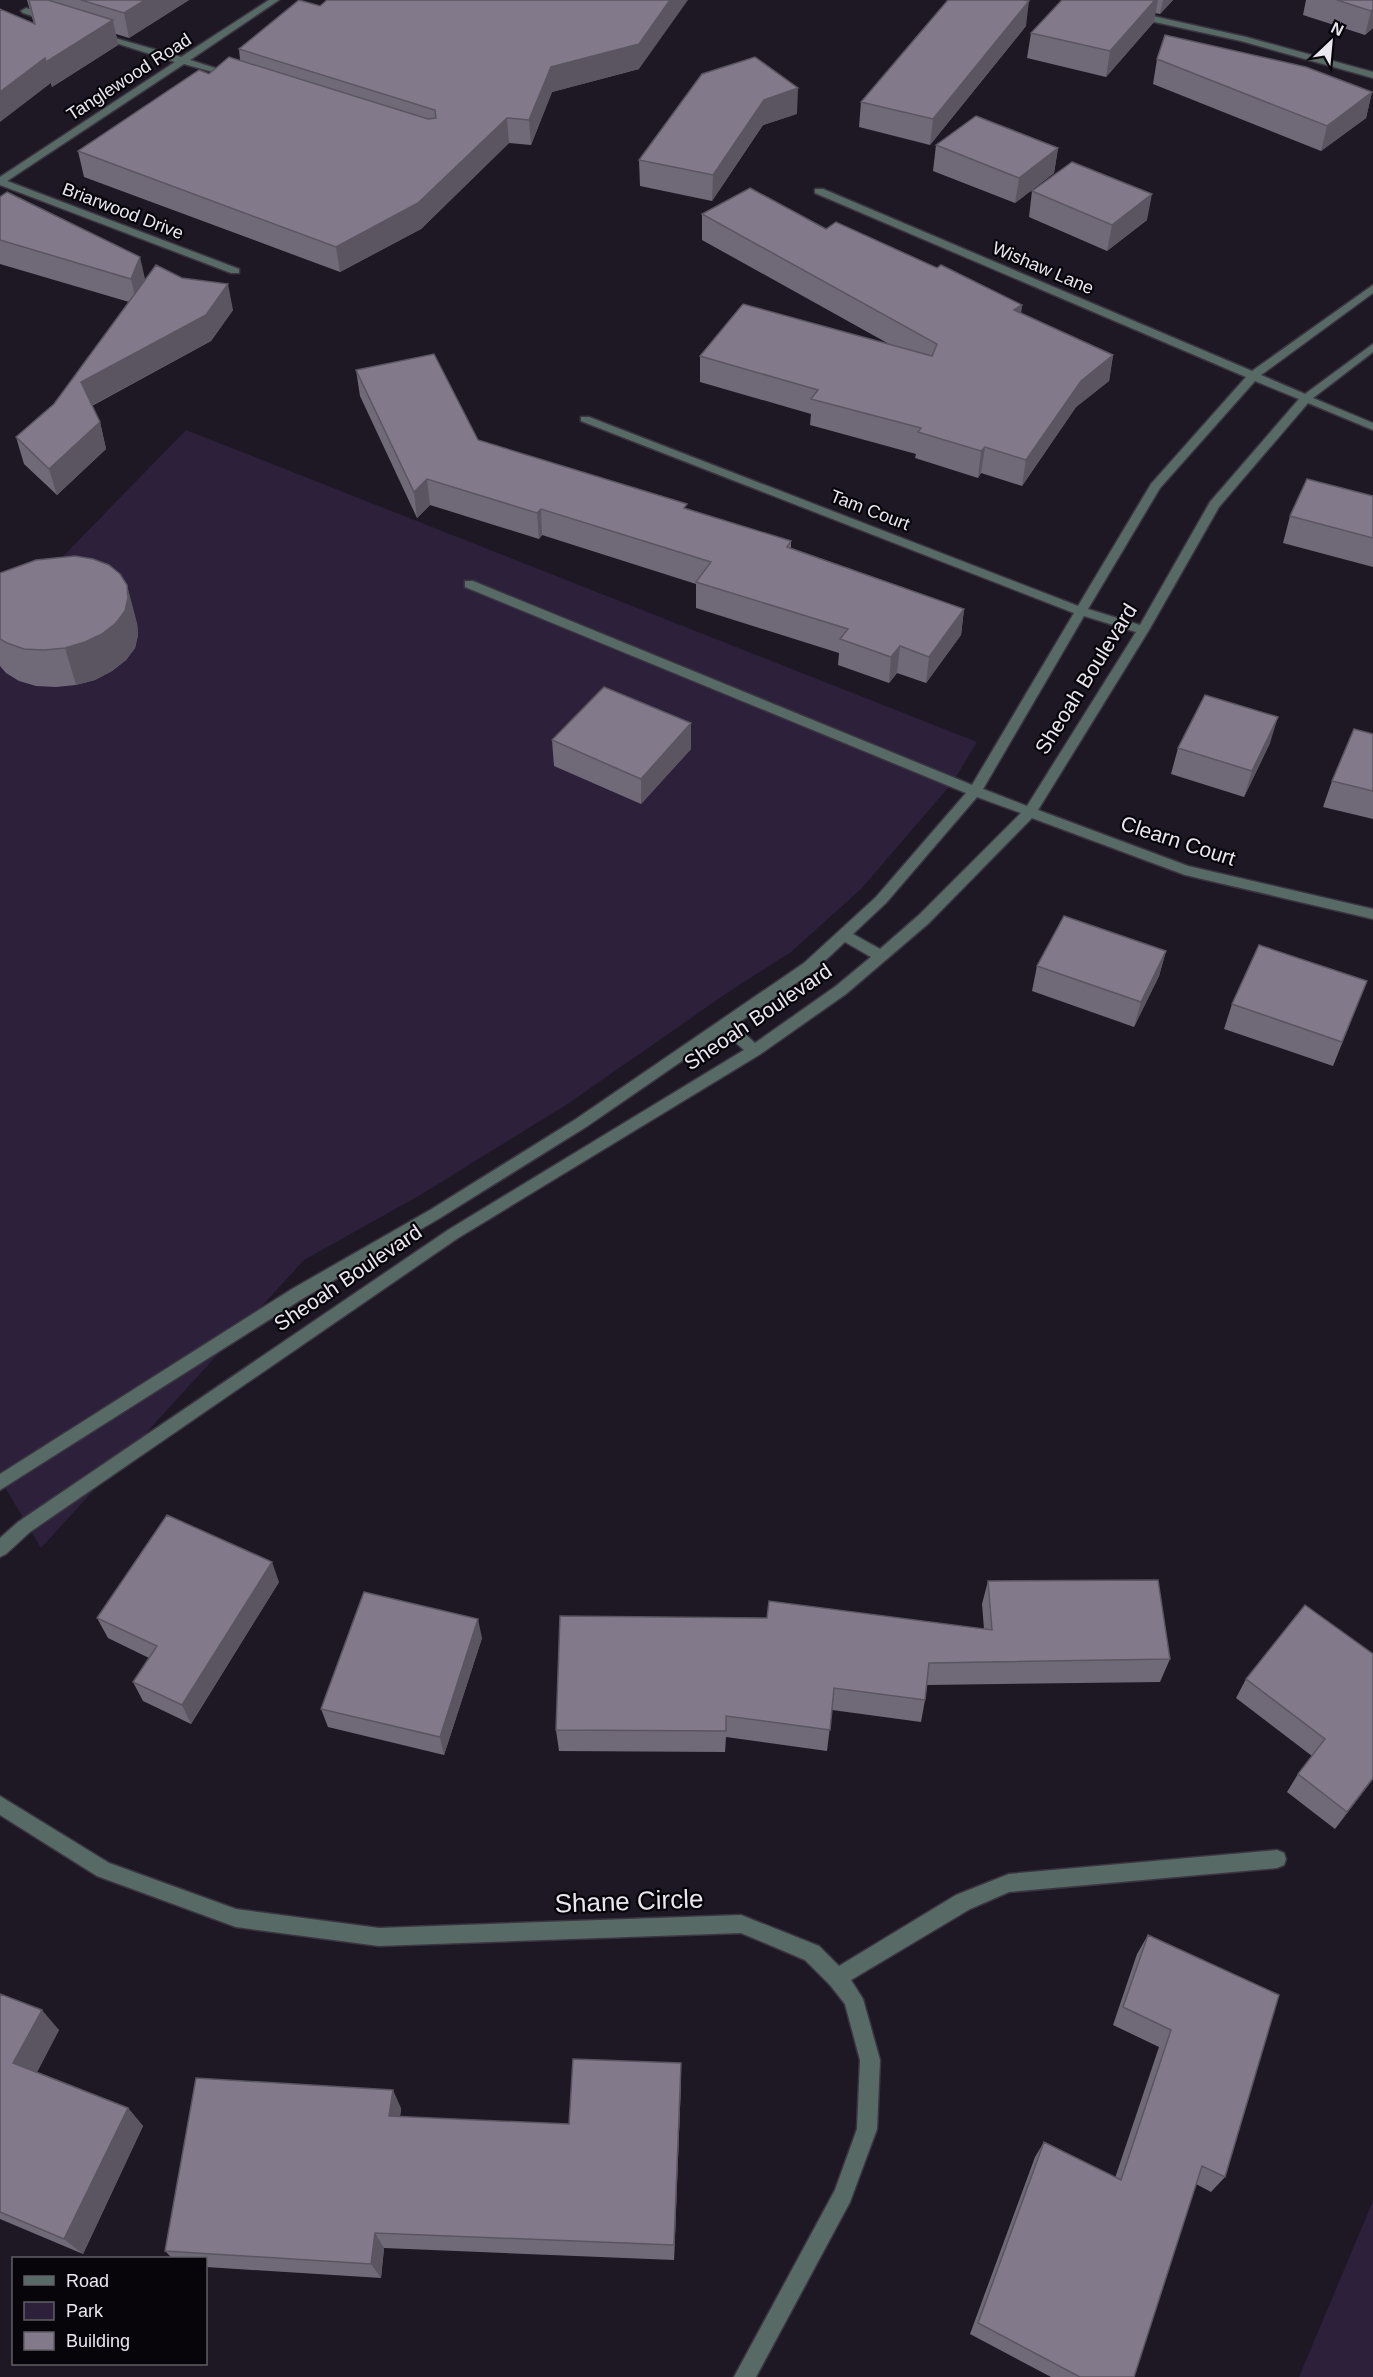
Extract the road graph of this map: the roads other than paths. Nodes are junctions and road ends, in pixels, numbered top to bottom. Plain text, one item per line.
1 (275, 0) edge
2 (26, 11) dead end
3 (1124, 12) edge
4 (59, 22) edge
5 (82, 29) edge
6 (183, 61) junction
7 (1373, 75) edge
8 (240, 79) edge
9 (0, 182) edge
10 (819, 191) dead end
11 (235, 271) dead end
12 (1373, 288) edge
13 (1373, 347) edge
14 (1254, 375) junction
15 (1306, 398) junction
16 (585, 419) dead end
17 (1373, 427) edge
18 (469, 584) dead end
19 (1080, 611) junction
20 (1143, 630) junction
21 (975, 791) junction
22 (1030, 812) junction
23 (1373, 914) edge
24 (844, 934) junction
25 (881, 956) junction
26 (724, 1024) junction
27 (754, 1051) junction
28 (0, 1483) edge
29 (0, 1549) edge
30 (0, 1805) edge
31 (1277, 1858) dead end
32 (837, 1978) junction
33 (745, 2377) edge

1 - 6 street, Tanglewood Road
2 - 4 street
3 - 7 street
5 - 6 street
6 - 8 street
6 - 9 street, Tanglewood Road
9 - 11 street, Briarwood Drive
10 - 14 street, Wishaw Lane
12 - 14 street, Sheoah Boulevard
13 - 15 street, Sheoah Boulevard
14 - 15 street, Wishaw Lane
14 - 19 street, Sheoah Boulevard
15 - 17 street, Wishaw Lane
15 - 20 street, Sheoah Boulevard
16 - 19 street, Tam Court
18 - 21 street, Clearn Court
19 - 20 street, Tam Court
19 - 21 street, Sheoah Boulevard
20 - 22 street, Sheoah Boulevard
21 - 22 street, Clearn Court
21 - 24 street, Sheoah Boulevard
22 - 23 street, Clearn Court
22 - 25 street, Sheoah Boulevard
24 - 25 street
24 - 26 street, Sheoah Boulevard
25 - 27 street, Sheoah Boulevard
26 - 27 street
26 - 28 street, Sheoah Boulevard
27 - 29 street, Sheoah Boulevard
30 - 32 street, Shane Circle
31 - 32 street
32 - 33 street, Shane Circle

